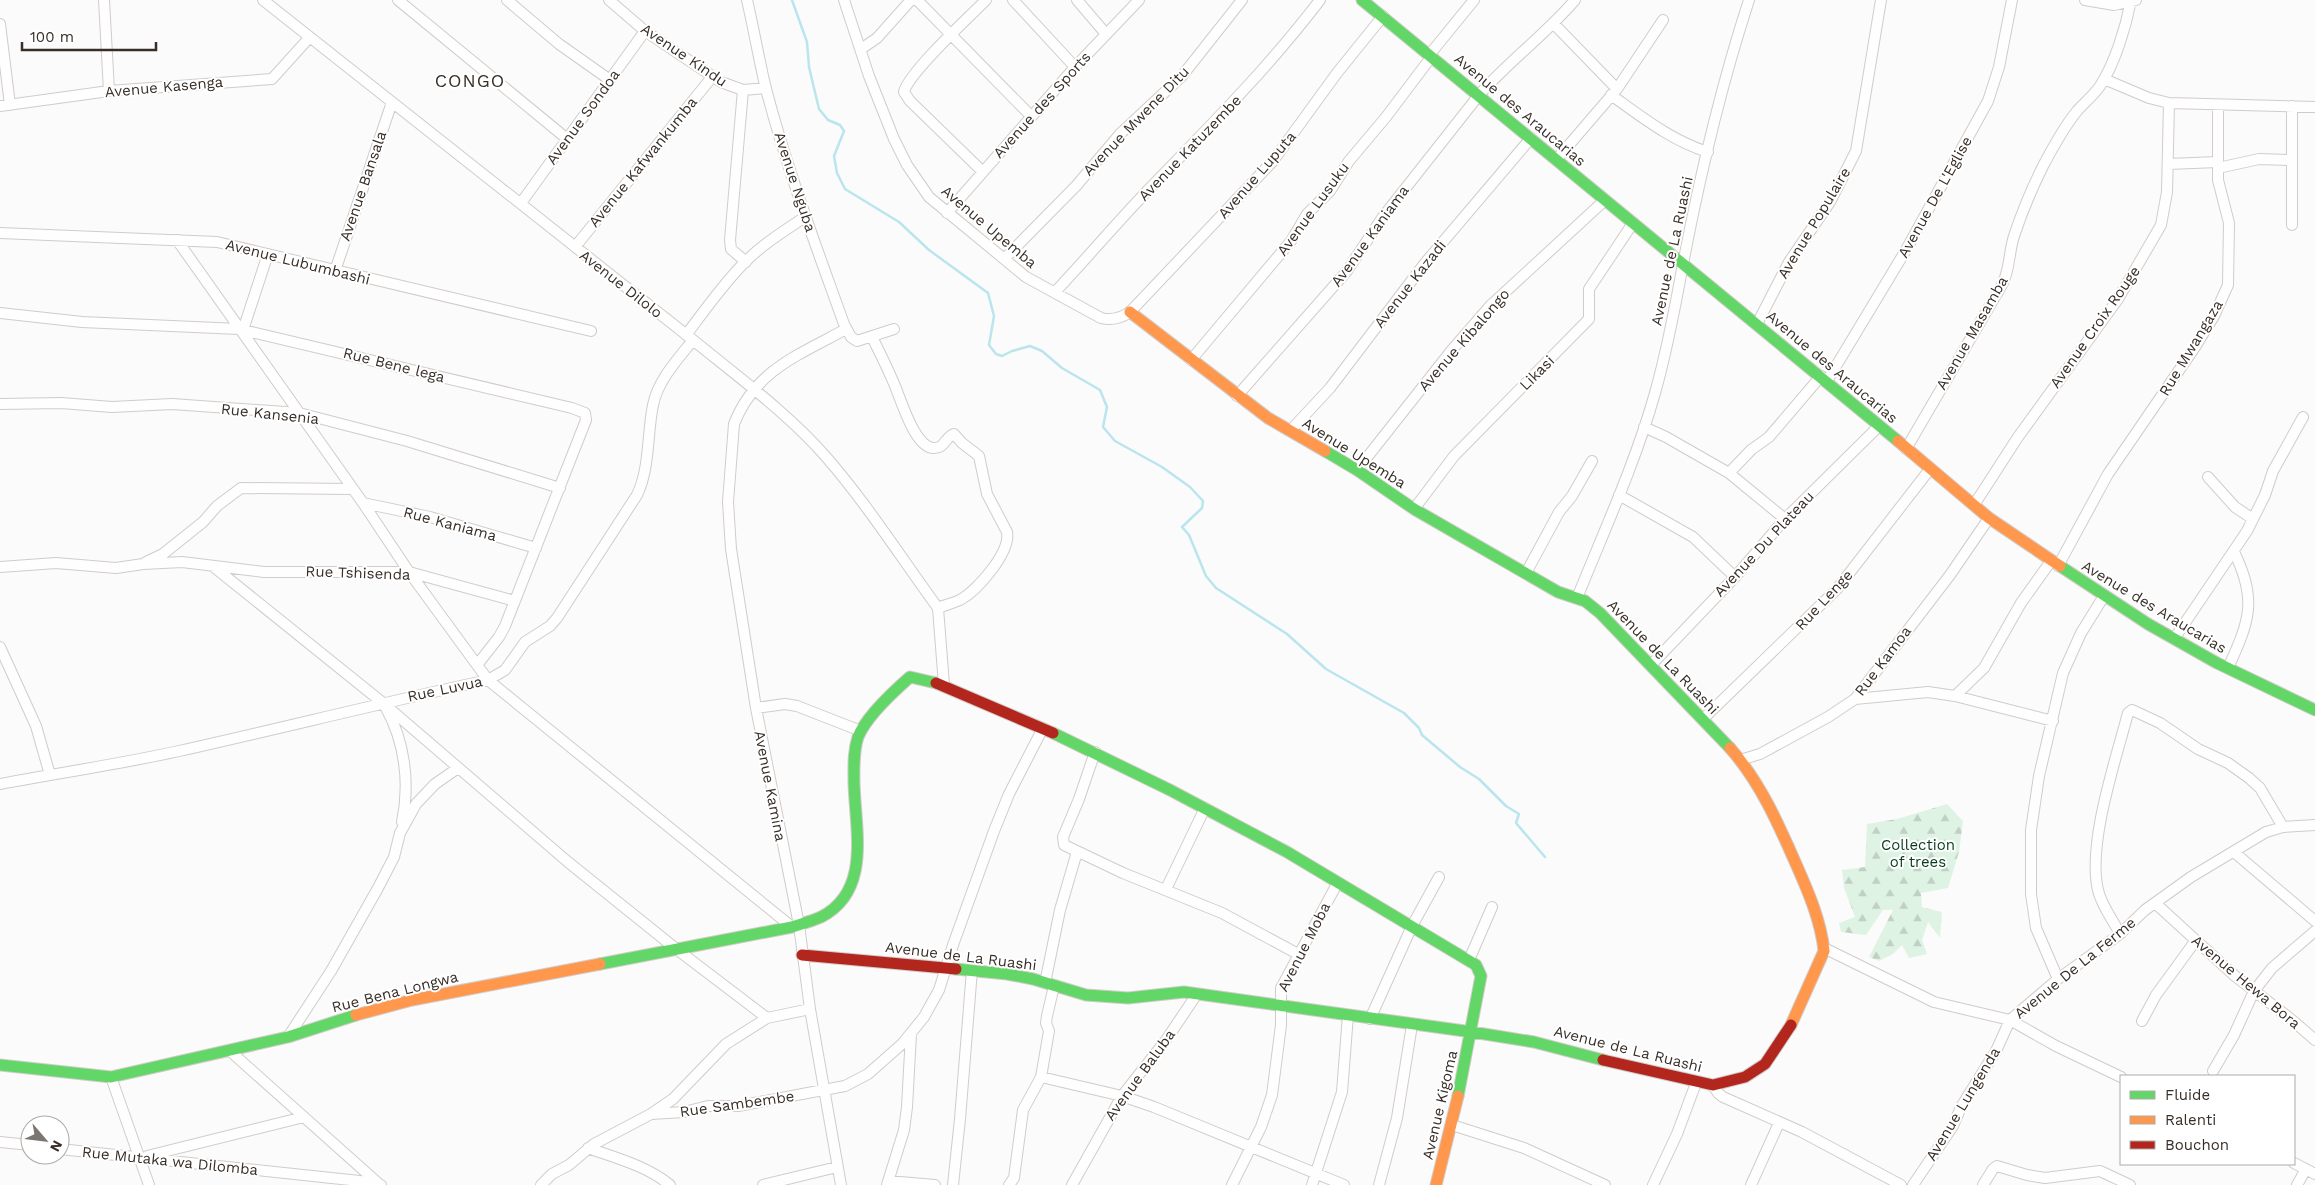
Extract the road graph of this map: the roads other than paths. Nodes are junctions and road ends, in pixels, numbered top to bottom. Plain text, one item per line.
1 (104, 0) edge
2 (263, 0) edge
3 (398, 0) edge
4 (507, 0) edge
5 (609, 0) edge
6 (747, 0) edge
7 (844, 0) edge
8 (911, 0) edge
9 (917, 0) edge
10 (986, 0) edge
11 (1013, 0) edge
12 (1077, 0) edge
13 (1140, 0) edge
14 (1242, 0) edge
15 (1320, 0) edge
16 (1362, 0) edge
17 (1474, 0) edge
18 (1575, 0) edge
19 (1749, 0) edge
20 (1881, 0) edge
21 (2012, 0) edge
22 (2084, 0) edge
23 (2133, 1) edge
24 (1383, 16) junction
25 (1663, 20) dead end
26 (0, 24) edge
27 (1554, 24) junction
28 (646, 31) junction
29 (1106, 34) junction
30 (952, 35) junction
31 (309, 38) junction
32 (861, 49) junction
33 (1431, 55) junction
34 (1075, 67) junction
35 (712, 77) junction
36 (2104, 79) junction
37 (610, 80) junction
38 (766, 88) junction
39 (743, 90) junction
40 (109, 91) junction
41 (1614, 92) junction
42 (1479, 94) junction
43 (392, 102) junction
44 (2169, 103) junction
45 (2218, 105) junction
46 (5, 106) edge
47 (2292, 106) junction
48 (2315, 107) edge
49 (1031, 116) junction
50 (566, 138) junction
51 (1531, 138) junction
52 (1708, 152) junction
53 (1556, 160) junction
54 (2291, 160) junction
55 (2168, 164) junction
56 (2218, 165) junction
57 (982, 171) junction
58 (1604, 200) junction
59 (521, 203) junction
60 (946, 213) junction
61 (805, 217) junction
62 (1632, 223) junction
63 (2292, 225) dead end
64 (0, 233) edge
65 (177, 240) junction
66 (574, 247) junction
67 (268, 254) junction
68 (1004, 259) junction
69 (746, 262) junction
70 (1683, 264) junction
71 (335, 271) junction
72 (1055, 292) junction
73 (1130, 312) junction
74 (0, 313) edge
75 (1116, 319) joint
76 (1757, 324) junction
77 (846, 329) junction
78 (894, 329) dead end
79 (241, 330) junction
80 (591, 331) dead end
81 (690, 337) junction
82 (872, 337) junction
83 (1191, 360) junction
84 (1824, 378) junction
85 (754, 389) junction
86 (1237, 396) junction
87 (0, 404) edge
88 (299, 414) junction
89 (2303, 417) dead end
90 (1879, 426) junction
91 (1644, 427) junction
92 (1290, 431) junction
93 (1906, 449) junction
94 (1592, 461) dead end
95 (1930, 469) junction
96 (1357, 470) junction
97 (1729, 473) junction
98 (2208, 477) dead end
99 (560, 488) junction
100 (352, 489) junction
101 (1619, 495) junction
102 (363, 502) junction
103 (1974, 505) junction
104 (1414, 509) junction
105 (1989, 518) junction
106 (1785, 519) junction
107 (2254, 519) junction
108 (536, 548) junction
109 (2234, 552) junction
110 (2054, 563) junction
111 (143, 564) junction
112 (0, 567) edge
113 (214, 567) junction
114 (409, 572) junction
115 (1526, 573) junction
116 (1735, 577) junction
117 (2104, 596) junction
118 (1577, 598) junction
119 (515, 601) junction
120 (938, 608) junction
121 (2174, 638) junction
122 (0, 647) edge
123 (1652, 664) junction
124 (477, 665) junction
125 (2228, 668) junction
126 (488, 680) junction
127 (944, 685) junction
128 (1955, 696) junction
129 (1855, 699) junction
130 (383, 703) junction
131 (756, 708) junction
132 (2315, 710) edge
133 (1703, 719) junction
134 (2052, 721) junction
135 (1043, 728) junction
136 (861, 731) junction
137 (1095, 752) junction
138 (1740, 760) junction
139 (458, 768) junction
140 (50, 775) junction
141 (0, 784) edge
142 (1205, 808) junction
143 (2315, 825) edge
144 (2283, 826) junction
145 (400, 833) junction
146 (1077, 852) junction
147 (2235, 852) junction
148 (1439, 878) dead end
149 (1338, 882) junction
150 (1166, 890) junction
151 (2155, 902) junction
152 (1492, 907) dead end
153 (2315, 921) edge
154 (795, 926) junction
155 (1412, 926) junction
156 (2315, 931) edge
157 (2120, 934) junction
158 (2196, 940) junction
159 (675, 948) junction
160 (1824, 948) junction
161 (1298, 954) junction
162 (802, 955) junction
163 (1469, 960) junction
164 (946, 969) junction
165 (972, 970) junction
166 (2058, 979) junction
167 (1049, 984) junction
168 (2254, 990) junction
169 (1196, 994) junction
170 (1279, 1004) junction
171 (810, 1008) junction
172 (1348, 1016) junction
173 (767, 1018) junction
174 (1370, 1019) junction
175 (2010, 1020) junction
176 (2142, 1021) dead end
177 (1412, 1025) junction
178 (1472, 1032) junction
179 (911, 1034) junction
180 (288, 1036) junction
181 (2315, 1040) edge
182 (230, 1051) junction
183 (0, 1065) edge
184 (2213, 1071) dead end
185 (111, 1077) junction
186 (1041, 1077) junction
187 (2120, 1077) edge
188 (1696, 1083) junction
189 (1713, 1085) junction
190 (824, 1090) junction
191 (1122, 1096) junction
192 (651, 1114) junction
193 (304, 1116) junction
194 (1779, 1123) junction
195 (1452, 1125) junction
196 (0, 1142) edge
197 (20, 1144) edge
198 (1252, 1146) junction
199 (588, 1148) junction
200 (70, 1150) edge
201 (139, 1158) junction
202 (2295, 1163) edge
203 (838, 1167) junction
204 (2312, 1170) edge
205 (1316, 1173) junction
206 (887, 1183) edge
207 (149, 1185) edge
208 (380, 1185) edge
209 (541, 1185) edge
210 (670, 1185) edge
211 (763, 1185) edge
212 (841, 1185) edge
213 (935, 1185) edge
214 (953, 1185) edge
215 (1010, 1185) edge
216 (1072, 1185) edge
217 (1232, 1185) edge
218 (1312, 1185) edge
219 (1344, 1185) edge
220 (1379, 1185) edge
221 (1436, 1185) edge
222 (1605, 1185) edge
223 (1653, 1185) edge
224 (1751, 1185) edge
225 (1901, 1185) edge
226 (1913, 1185) edge
227 (1983, 1185) edge
228 (2130, 1185) edge
229 (2297, 1185) edge

1 - 40 street
2 - 31 street, Avenue Dilolo
3 - 50 street
4 - 37 street
5 - 28 street, Avenue Kindu
6 - 38 street, Avenue Nguba
7 - 32 street, Avenue Upemba
8 - 32 street
9 - 30 street
10 - 30 street
11 - 34 street
12 - 29 street
13 - 29 street, Avenue des Sports
14 - 68 street, Avenue Mwene Ditu
15 - 72 street, Avenue Katuzembe
16 - 24 street, Avenue des Araucarias
17 - 33 street, Avenue Lusuku
18 - 27 street, Avenue Kaniama
19 - 52 street, Avenue de La Ruashi
20 - 76 street, Avenue Populaire
21 - 84 street, Avenue De L'Eglise
22 - 23 street
23 - 36 street, Avenue Masamba
24 - 33 street, Avenue des Araucarias
24 - 73 street, Avenue Luputa
25 - 41 street
26 - 46 street
27 - 41 street
27 - 42 street, Avenue Kaniama
28 - 35 street, Avenue Kindu
28 - 37 street, Avenue Sondoa
29 - 34 street, Avenue des Sports
30 - 49 street
30 - 57 street
31 - 40 street, Avenue Kasenga
31 - 43 street, Avenue Dilolo
32 - 60 street, Avenue Upemba
33 - 42 street, Avenue des Araucarias
33 - 83 street, Avenue Lusuku
34 - 49 street, Avenue des Sports
35 - 39 street, Avenue Kindu
35 - 66 street, Avenue Kafwankumba
36 - 44 street
36 - 93 street, Avenue Masamba
37 - 50 street, Avenue Sondoa
38 - 39 street, Avenue Kindu
38 - 61 street, Avenue Nguba
39 - 69 street
40 - 46 street, Avenue Kasenga
41 - 52 street
41 - 53 street
42 - 51 street, Avenue des Araucarias
42 - 86 street, Avenue Kaniama
43 - 59 street, Avenue Dilolo
43 - 71 street, Avenue Bansala
44 - 45 street
44 - 55 street, Avenue Croix Rouge
45 - 47 street
45 - 56 street, Rue Mwangaza
47 - 48 street
47 - 54 street
49 - 57 street, Avenue des Sports
50 - 59 street, Avenue Sondoa
51 - 53 street, Avenue des Araucarias
51 - 92 street, Avenue Kazadi
52 - 70 street, Avenue de La Ruashi
53 - 58 street, Avenue des Araucarias
54 - 56 street
54 - 63 street
55 - 56 street
55 - 103 street, Avenue Croix Rouge
56 - 110 street, Rue Mwangaza
57 - 60 street, Avenue des Sports
58 - 62 street, Avenue des Araucarias
58 - 96 street, Avenue Kibalongo
59 - 66 street, Avenue Dilolo
60 - 68 street, Avenue Upemba
61 - 69 street, Rue Luvua
61 - 77 street, Avenue Nguba
62 - 70 street, Avenue des Araucarias
62 - 104 street, Likasi
64 - 65 street, Avenue Lubumbashi
65 - 67 street, Avenue Lubumbashi
65 - 79 street
66 - 81 street, Avenue Dilolo
67 - 71 street, Avenue Lubumbashi
67 - 79 street
68 - 72 street, Avenue Upemba
69 - 81 street, Rue Luvua
70 - 76 street, Avenue des Araucarias
70 - 91 street, Avenue de La Ruashi
71 - 80 street, Avenue Lubumbashi
72 - 75 street, Avenue Upemba
73 - 75 street, Avenue Luputa
73 - 83 street, Avenue Upemba
74 - 79 street, Rue Bene lega
76 - 84 street, Avenue des Araucarias
77 - 82 street
77 - 85 street, Avenue Kamina
78 - 82 street
79 - 88 street
79 - 99 street, Rue Bene lega
81 - 85 street, Avenue Dilolo
81 - 126 street, Rue Luvua
82 - 120 street
83 - 86 street, Avenue Upemba
84 - 90 street, Avenue des Araucarias
84 - 97 street, Avenue De L'Eglise
85 - 120 street, Avenue Dilolo
85 - 131 street, Avenue Kamina
86 - 92 street, Avenue Upemba
87 - 88 street, Rue Kansenia
88 - 99 street, Rue Kansenia
88 - 100 street
89 - 107 street
90 - 93 street, Avenue des Araucarias
90 - 106 street, Avenue Du Plateau
91 - 97 street
91 - 101 street, Avenue de La Ruashi
92 - 96 street, Avenue Upemba
93 - 95 street, Avenue des Araucarias
94 - 115 street
95 - 103 street, Avenue des Araucarias
95 - 133 street, Rue Lenge
96 - 104 street, Avenue Upemba
97 - 106 street
98 - 107 street
99 - 108 street, Rue Bene lega
100 - 102 street
100 - 111 street
101 - 116 street
101 - 118 street, Avenue de La Ruashi
102 - 108 street, Rue Kaniama
102 - 114 street
103 - 105 street, Avenue des Araucarias
104 - 115 street, Avenue Upemba
105 - 110 street, Avenue des Araucarias
105 - 129 street, Rue Kamoa
106 - 116 street, Avenue Du Plateau
107 - 109 street
108 - 119 street, Rue Bene lega
109 - 121 street
109 - 125 street
110 - 117 street, Avenue des Araucarias
110 - 128 street, Rue Mwangaza
111 - 112 street
111 - 113 street, Rue Tshisenda
113 - 114 street, Rue Tshisenda
113 - 130 street
114 - 119 street, Rue Tshisenda
114 - 124 street
115 - 118 street, Avenue Upemba
116 - 123 street, Avenue Du Plateau
117 - 121 street, Avenue des Araucarias
117 - 134 street
118 - 123 street, Avenue de La Ruashi
119 - 124 street, Rue Bene lega
120 - 127 street
121 - 125 street, Avenue des Araucarias
122 - 140 street
123 - 133 street, Avenue de La Ruashi
124 - 126 street
125 - 132 street, Avenue des Araucarias
126 - 130 street, Rue Luvua
126 - 154 street
127 - 135 street
127 - 136 street
128 - 129 street
128 - 134 street
129 - 138 street, Rue Kamoa
130 - 139 street
130 - 140 street, Rue Luvua
130 - 145 street
131 - 136 street
131 - 154 street, Avenue Kamina
133 - 138 street, Avenue de La Ruashi
134 - 166 street
135 - 137 street
135 - 164 street, Rue Sambembe
136 - 154 street, Rue Bena Longwa
137 - 142 street
137 - 146 street
138 - 160 street, Avenue de La Ruashi
139 - 145 street
139 - 159 street
140 - 141 street, Rue Luvua
142 - 149 street
142 - 150 street
143 - 144 street, Avenue De La Ferme
144 - 147 street, Avenue De La Ferme
144 - 157 street
145 - 180 street
146 - 150 street
146 - 167 street
147 - 151 street, Avenue De La Ferme
147 - 153 street
148 - 155 street
149 - 155 street
149 - 161 street, Avenue Moba
150 - 161 street
151 - 157 street, Avenue De La Ferme
151 - 158 street, Avenue Hewa Bora
152 - 163 street
154 - 159 street, Rue Bena Longwa
154 - 162 street, Avenue Kamina
155 - 163 street
155 - 174 street
156 - 168 street
157 - 166 street, Avenue De La Ferme
158 - 168 street, Avenue Hewa Bora
158 - 176 street
159 - 173 street
159 - 180 street, Rue Bena Longwa
160 - 175 street, Avenue De La Ferme
160 - 189 street, Avenue de La Ruashi
161 - 170 street, Avenue Moba
162 - 164 street, Avenue de La Ruashi
162 - 171 street, Avenue Kamina
163 - 178 street, Avenue Kigoma
164 - 165 street, Avenue de La Ruashi
164 - 179 street, Rue Sambembe
165 - 167 street, Avenue de La Ruashi
165 - 214 street
166 - 175 street, Avenue De La Ferme
167 - 169 street, Avenue de La Ruashi
167 - 186 street
168 - 181 street, Avenue Hewa Bora
168 - 184 street
169 - 170 street, Avenue de La Ruashi
169 - 191 street, Avenue Baluba
170 - 172 street, Avenue de La Ruashi
170 - 198 street, Avenue Moba
171 - 173 street
171 - 190 street, Avenue Kamina
172 - 174 street, Avenue de La Ruashi
172 - 205 street
173 - 192 street
174 - 177 street, Avenue de La Ruashi
175 - 187 street
175 - 226 street, Avenue Lungenda
177 - 178 street, Avenue de La Ruashi
177 - 220 street
178 - 188 street, Avenue de La Ruashi
178 - 195 street, Avenue Kigoma
179 - 190 street, Rue Sambembe
179 - 206 street
180 - 182 street, Rue Bena Longwa
182 - 185 street, Rue Bena Longwa
182 - 193 street
183 - 185 street, Rue Bena Longwa
185 - 201 street
186 - 191 street
186 - 215 street
188 - 189 street, Avenue de La Ruashi
188 - 223 street
189 - 194 street
190 - 192 street, Rue Sambembe
190 - 203 street, Avenue Kamina
191 - 198 street
191 - 216 street, Avenue Baluba
192 - 199 street
193 - 201 street
193 - 208 street
194 - 224 street
194 - 225 street
195 - 221 street, Avenue Kigoma
195 - 222 street
196 - 197 street
198 - 205 street
198 - 217 street, Avenue Moba
199 - 209 street
199 - 210 street
200 - 201 street, Rue Mutaka wa Dilomba
201 - 207 street
201 - 208 street, Rue Mutaka wa Dilomba
202 - 204 street
203 - 211 street
203 - 212 street, Avenue Kamina
204 - 229 street
205 - 218 street
205 - 219 street
206 - 213 street
227 - 228 street

